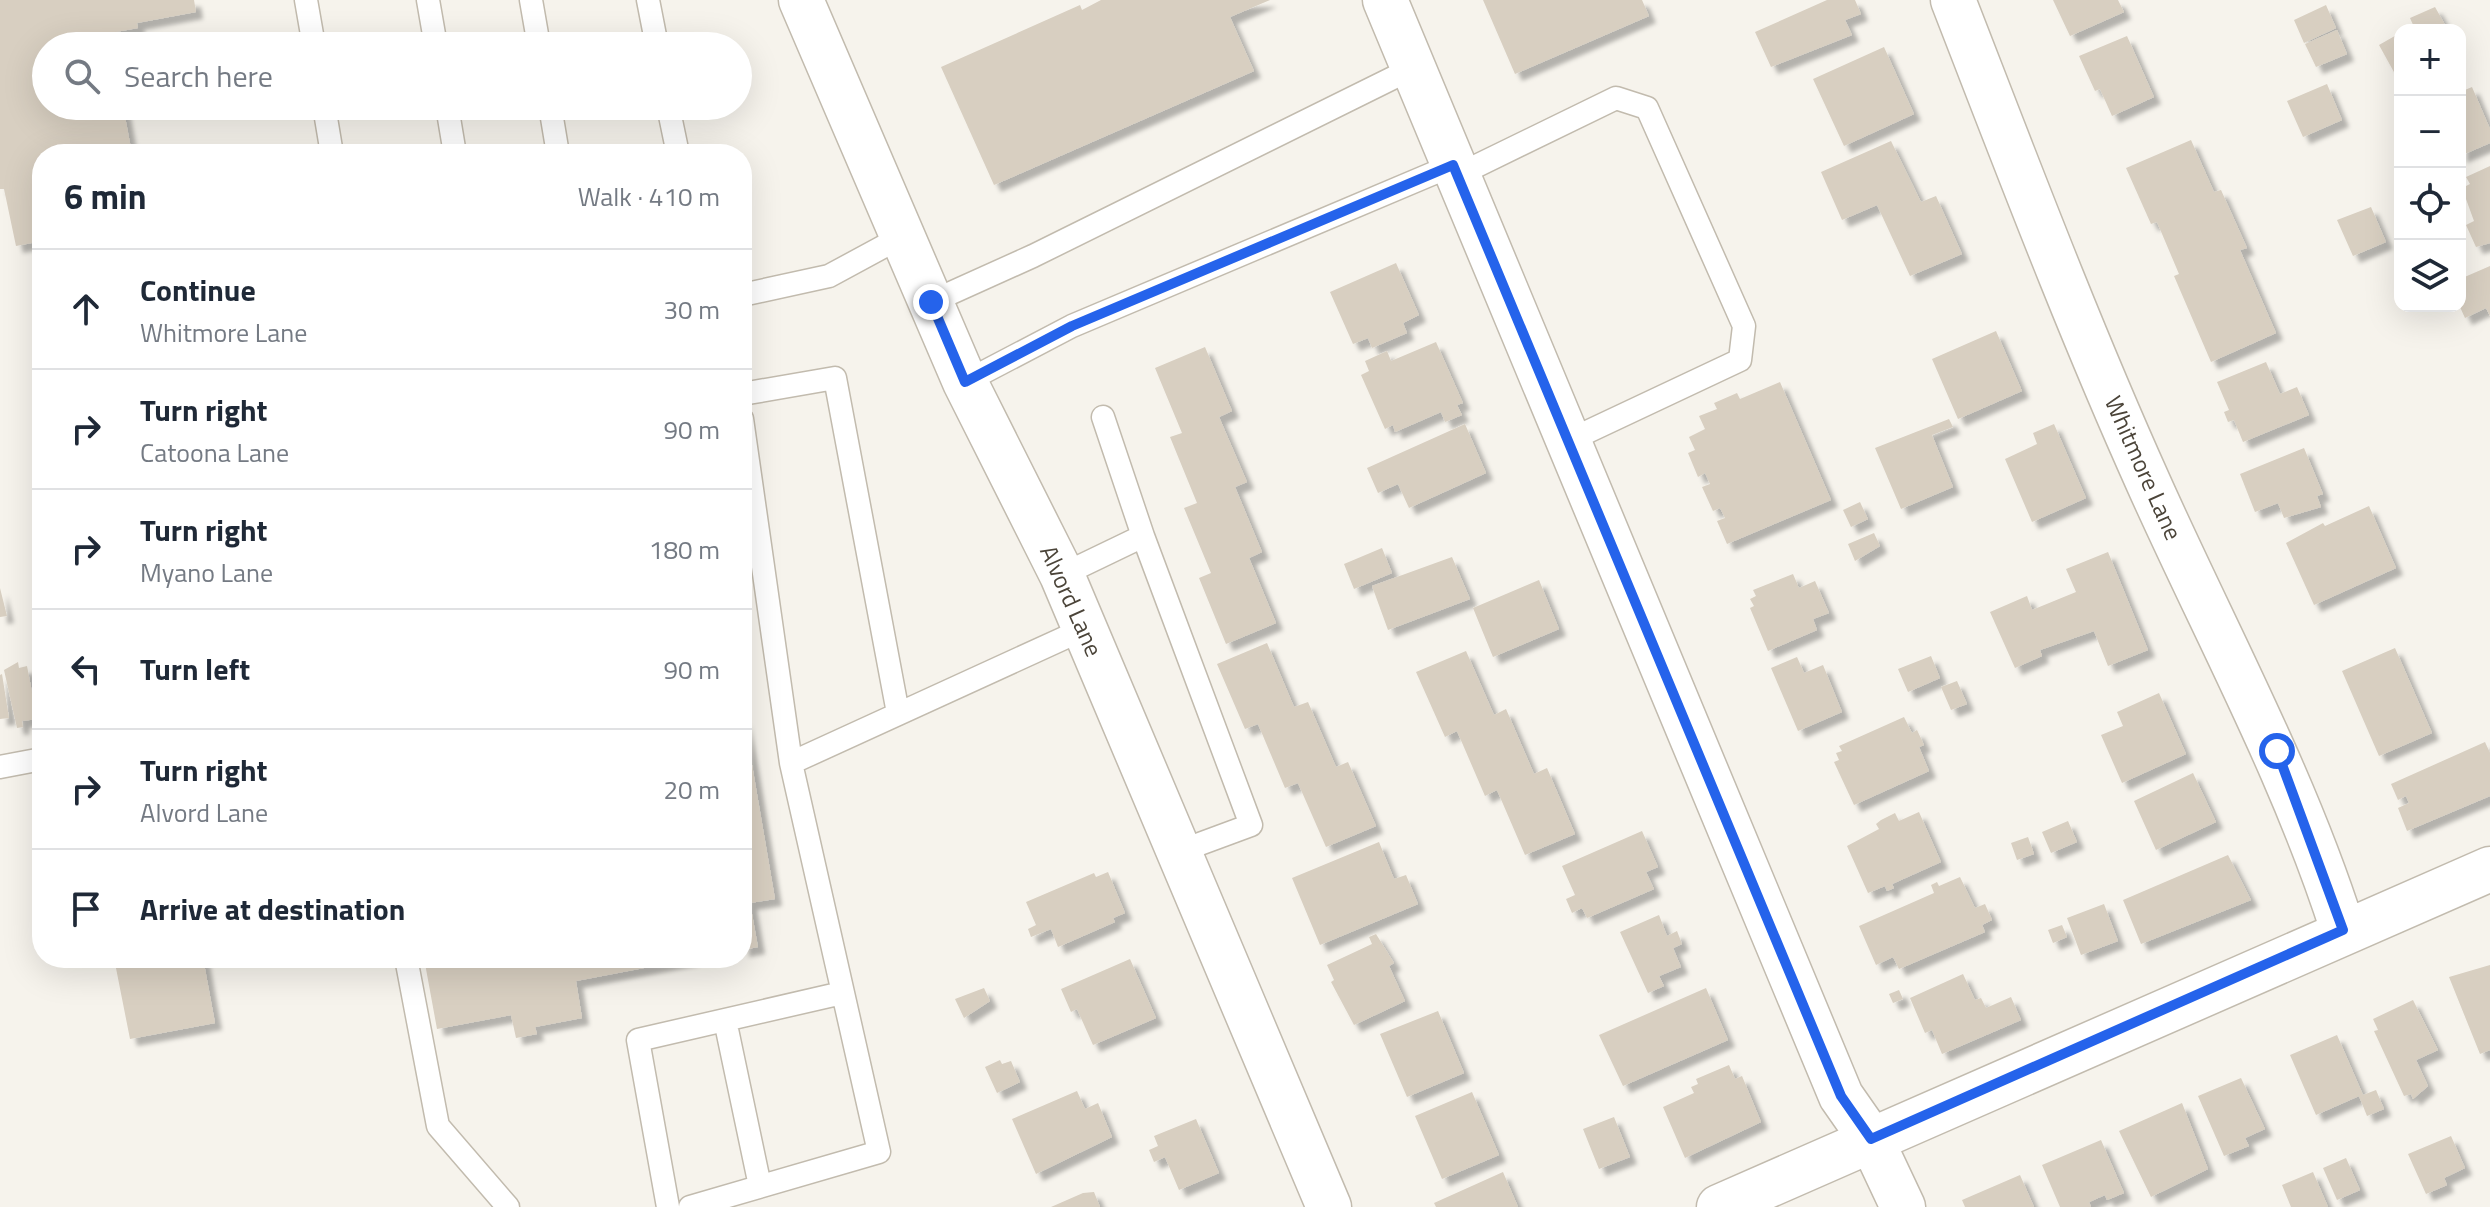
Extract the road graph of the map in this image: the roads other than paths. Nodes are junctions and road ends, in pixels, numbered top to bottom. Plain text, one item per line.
1 (306, 0) edge
2 (428, 0) edge
3 (531, 0) edge
4 (648, 0) edge
5 (801, 0) edge
6 (1385, 0) edge
7 (1953, 0) edge
8 (312, 32) edge
9 (434, 32) edge
10 (537, 32) edge
11 (654, 32) edge
12 (1413, 68) junction
13 (326, 120) edge
14 (449, 120) edge
15 (552, 120) edge
16 (671, 120) edge
17 (330, 144) edge
18 (453, 144) edge
19 (556, 144) edge
20 (676, 144) edge
21 (1456, 170) junction
22 (903, 236) junction
23 (752, 293) edge
24 (931, 302) junction
25 (965, 382) junction
26 (752, 392) edge
27 (1103, 417) dead end
28 (1568, 441) junction
29 (752, 489) edge
30 (1143, 536) junction
31 (1062, 575) junction
32 (1084, 629) junction
33 (898, 713) junction
34 (32, 761) edge
35 (791, 763) junction
36 (0, 767) edge
37 (1178, 852) junction
38 (2490, 869) edge
39 (2343, 930) junction
40 (408, 968) edge
41 (842, 993) junction
42 (725, 1020) junction
43 (1871, 1139) junction
44 (760, 1186) junction
45 (508, 1207) edge
46 (668, 1207) edge
47 (690, 1207) edge
48 (1329, 1207) edge
49 (1719, 1207) edge
50 (1903, 1207) edge

1 - 8 lane
2 - 9 lane
3 - 10 lane
4 - 11 lane
5 - 22 street, Alvord Lane
6 - 12 street
7 - 39 street, Whitmore Lane
12 - 21 street
12 - 24 lane
13 - 17 lane
14 - 18 lane
15 - 19 lane
16 - 20 lane
21 - 25 lane
21 - 28 street
21 - 28 lane
22 - 23 lane
22 - 24 street, Alvord Lane
24 - 25 street, Alvord Lane
25 - 31 street, Alvord Lane
26 - 33 lane
27 - 30 lane
28 - 43 street
29 - 35 lane
30 - 31 lane
30 - 37 lane
31 - 32 street, Alvord Lane
32 - 33 lane
32 - 37 street, Alvord Lane
33 - 35 lane
34 - 36 lane
35 - 41 lane
37 - 48 street, Alvord Lane
38 - 39 street
39 - 43 street
40 - 45 lane
41 - 42 lane
41 - 44 lane
42 - 44 lane
42 - 46 lane
43 - 49 street
43 - 50 street
44 - 47 lane

